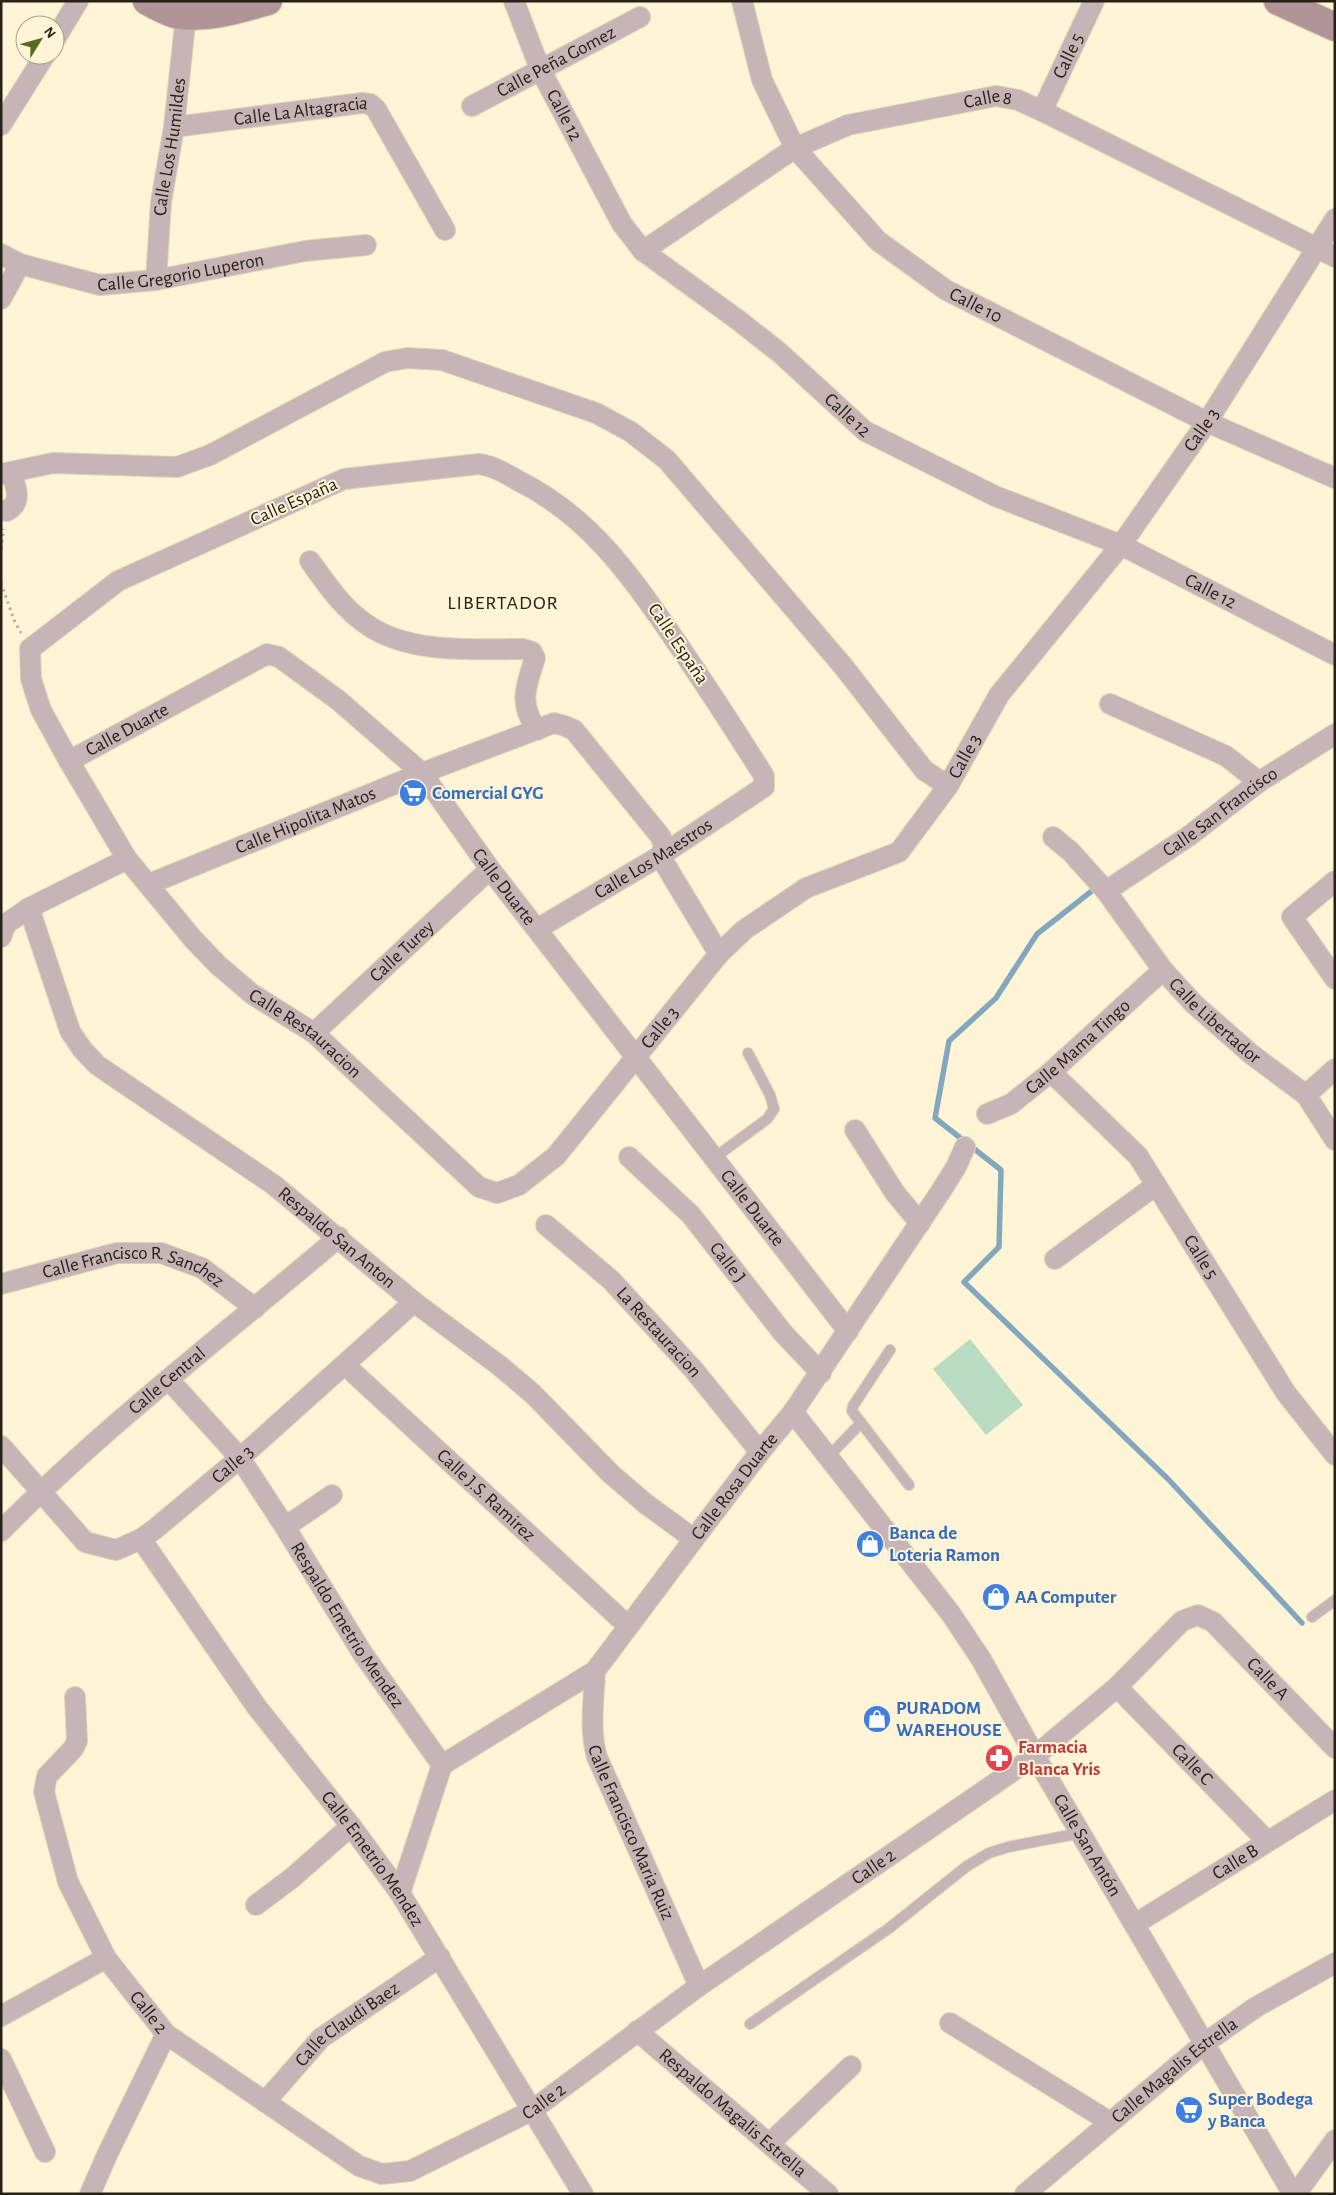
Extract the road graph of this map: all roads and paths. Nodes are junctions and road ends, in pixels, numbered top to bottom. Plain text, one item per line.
1 (78, 1) edge
2 (147, 1) edge
3 (268, 1) edge
4 (514, 1) edge
5 (742, 1) edge
6 (1094, 1) edge
7 (1278, 1) edge
8 (186, 15) junction
9 (640, 17) dead end
10 (65, 22) edge
11 (1335, 27) edge
12 (39, 65) edge
13 (540, 69) junction
14 (472, 106) dead end
15 (1042, 110) junction
16 (1, 125) edge
17 (174, 127) junction
18 (795, 148) junction
19 (1335, 219) edge
20 (444, 230) dead end
21 (366, 245) dead end
22 (1315, 247) junction
23 (643, 252) junction
24 (1, 254) edge
25 (1335, 257) edge
26 (20, 264) junction
27 (156, 280) junction
28 (1, 299) edge
29 (1207, 422) junction
30 (6, 473) edge
31 (1335, 478) edge
32 (1, 510) edge
33 (1121, 545) junction
34 (310, 561) dead end
35 (1, 583) edge
36 (30, 649) junction
37 (1335, 655) edge
38 (1110, 704) dead end
39 (537, 730) junction
40 (1335, 734) edge
41 (69, 760) junction
42 (422, 773) junction
43 (765, 782) joint
44 (1259, 782) junction
45 (948, 786) junction
46 (1053, 837) dead end
47 (660, 856) junction
48 (127, 859) junction
49 (490, 869) junction
50 (1335, 881) edge
51 (149, 884) junction
52 (1106, 890) junction
53 (29, 908) junction
54 (538, 930) junction
55 (1, 937) edge
56 (719, 954) junction
57 (1163, 970) junction
58 (1335, 979) edge
59 (314, 1033) junction
60 (748, 1053) dead end
61 (636, 1058) junction
62 (1335, 1069) edge
63 (1051, 1072) junction
64 (1306, 1095) junction
65 (987, 1114) dead end
66 (855, 1130) dead end
67 (1335, 1140) edge
68 (965, 1147) dead end
69 (629, 1157) dead end
70 (714, 1158) junction
71 (1156, 1185) junction
72 (497, 1193) joint
73 (920, 1223) junction
74 (546, 1225) dead end
75 (339, 1237) junction
76 (1055, 1259) dead end
77 (1, 1284) edge
78 (414, 1302) junction
79 (255, 1308) junction
80 (848, 1331) junction
81 (890, 1350) dead end
82 (345, 1365) junction
83 (821, 1373) junction
84 (169, 1380) junction
85 (793, 1412) junction
86 (860, 1424) junction
87 (1, 1446) edge
88 (760, 1452) junction
89 (1335, 1455) edge
90 (828, 1457) junction
91 (240, 1458) junction
92 (909, 1486) dead end
93 (40, 1492) junction
94 (332, 1495) dead end
95 (286, 1527) junction
96 (1, 1531) edge
97 (141, 1539) junction
98 (694, 1539) junction
99 (1335, 1600) edge
100 (1198, 1615) joint
101 (1312, 1617) dead end
102 (628, 1626) junction
103 (595, 1671) junction
104 (1117, 1687) junction
105 (74, 1697) dead end
106 (1335, 1748) edge
107 (1035, 1756) junction
108 (442, 1765) junction
109 (1335, 1800) edge
110 (351, 1826) junction
111 (1080, 1833) junction
112 (1267, 1841) junction
113 (400, 1893) junction
114 (256, 1905) dead end
115 (1135, 1924) junction
116 (440, 1957) junction
117 (106, 1958) junction
118 (1335, 1963) edge
119 (699, 1986) junction
120 (1, 2016) edge
121 (950, 2022) dead end
122 (750, 2024) dead end
123 (637, 2031) junction
124 (166, 2034) junction
125 (1205, 2043) junction
126 (1, 2059) edge
127 (851, 2066) dead end
128 (265, 2102) junction
129 (531, 2111) junction
130 (1110, 2122) junction
131 (1335, 2140) edge
132 (770, 2143) junction
133 (45, 2152) dead end
134 (90, 2194) edge
135 (583, 2194) edge
136 (828, 2194) edge
137 (1025, 2194) edge
138 (1294, 2194) edge

1 - 10 street
2 - 8 street
3 - 8 street
4 - 13 street, Calle 12
5 - 18 street, Calle 10
6 - 15 street, Calle 5
7 - 11 street
8 - 17 street, Calle Los Humildes
9 - 13 street, Calle Peña Gomez
12 - 16 street
13 - 14 street, Calle Peña Gomez
13 - 23 street, Calle 12
15 - 18 street, Calle 8
15 - 22 street, Calle 8
17 - 20 street, Calle La Altagracia
17 - 27 street, Calle Los Humildes
18 - 23 street, Calle 8
18 - 29 street, Calle 10
19 - 22 street, Calle 3
21 - 27 street, Calle Gregorio Luperon
22 - 25 street, Calle 8
22 - 29 street, Calle 3
23 - 33 street, Calle 12
24 - 26 street, Calle Gregorio Luperon
26 - 27 street, Calle Gregorio Luperon
26 - 28 street
29 - 31 street, Calle 10
29 - 33 street, Calle 3
30 - 32 street
30 - 45 street
33 - 37 street, Calle 12
33 - 45 street, Calle 3
34 - 39 street
35 - 36 path
36 - 41 street
36 - 43 street, Calle España
38 - 44 street
39 - 42 street, Calle Hipolita Matos
39 - 47 street, Calle Hipolita Matos
40 - 44 street, Calle San Francisco
41 - 42 street, Calle Duarte
41 - 48 street
42 - 49 street, Calle Duarte
42 - 51 street, Calle Hipolita Matos
43 - 47 street, Calle Los Maestros
44 - 52 street, Calle San Francisco
45 - 56 street, Calle 3
46 - 52 street, Calle Libertador
47 - 54 street, Calle Los Maestros
47 - 56 street, Calle Hipolita Matos
48 - 51 street, Calle Restauracion
48 - 53 street
49 - 54 street, Calle Duarte
49 - 59 street, Calle Turey
50 - 58 street
51 - 59 street, Calle Restauracion
52 - 57 street, Calle Libertador
53 - 55 street
53 - 75 street, Respaldo San Anton
54 - 61 street, Calle Duarte
56 - 61 street, Calle 3
57 - 63 street, Calle Mama Tingo
57 - 64 street, Calle Libertador
59 - 72 street, Calle Restauracion
60 - 70 lane
61 - 70 street, Calle Duarte
61 - 72 street, Calle 3
62 - 64 street
63 - 65 street, Calle Mama Tingo
63 - 71 street, Calle 5
64 - 67 street, Calle Libertador
66 - 73 street
68 - 73 street, Calle Rosa Duarte
69 - 83 street, Calle J
70 - 80 street, Calle Duarte
71 - 76 street
71 - 89 street, Calle 5
73 - 80 street, Calle Rosa Duarte
74 - 88 street, La Restauracion
75 - 78 street, Respaldo San Anton
75 - 79 street, Calle Central
77 - 79 street, Calle Francisco R. Sanchez
78 - 82 street, Calle 3
78 - 98 street, Respaldo San Anton
79 - 84 street, Calle Central
80 - 83 street, Calle Rosa Duarte
81 - 86 lane
82 - 91 street, Calle 3
82 - 102 street, Calle J.S. Ramirez
83 - 85 street, Calle Rosa Duarte
84 - 91 street, Respaldo Emetrio Mendez
84 - 93 street, Calle Central
85 - 88 street, Calle Rosa Duarte
85 - 90 street, Calle San Antón
86 - 90 lane
86 - 92 lane
87 - 93 street, Calle 3
88 - 98 street, Calle Rosa Duarte
90 - 107 street, Calle San Antón
91 - 95 street, Respaldo Emetrio Mendez
91 - 97 street, Calle 3
93 - 96 street, Calle Central
93 - 97 street, Calle 3
94 - 95 street
95 - 108 street, Respaldo Emetrio Mendez
97 - 110 street, Calle Emetrio Mendez
98 - 102 street, Calle Rosa Duarte
99 - 101 lane
100 - 104 street, Calle 2
100 - 106 street, Calle A
102 - 103 street, Calle Rosa Duarte
103 - 108 street, Calle Rosa Duarte
103 - 119 street, Calle Francisco Maria Ruiz
104 - 107 street, Calle 2
104 - 112 street, Calle C
105 - 117 street, Calle 2
107 - 111 street, Calle San Antón
107 - 119 street, Calle 2
108 - 113 street
109 - 112 street, Calle B
110 - 113 street, Calle Emetrio Mendez
110 - 114 street
111 - 115 street, Calle San Antón
111 - 122 lane
112 - 115 street, Calle B
113 - 116 street, Calle Emetrio Mendez
115 - 125 street, Calle San Antón
116 - 128 street, Calle Claudi Baez
116 - 129 street, Calle Emetrio Mendez
117 - 120 street
117 - 124 street, Calle 2
118 - 125 street, Calle Magalis Estrella
119 - 123 street, Calle 2
121 - 130 street
123 - 129 street, Calle 2
123 - 132 street, Respaldo Magalis Estrella
124 - 128 street, Calle 2
124 - 134 street
125 - 130 street, Calle Magalis Estrella
125 - 138 street, Calle San Antón
126 - 133 street
127 - 132 street
128 - 129 street, Calle 2
129 - 135 street, Calle Emetrio Mendez
130 - 137 street, Calle Magalis Estrella
131 - 138 street
132 - 136 street, Respaldo Magalis Estrella

